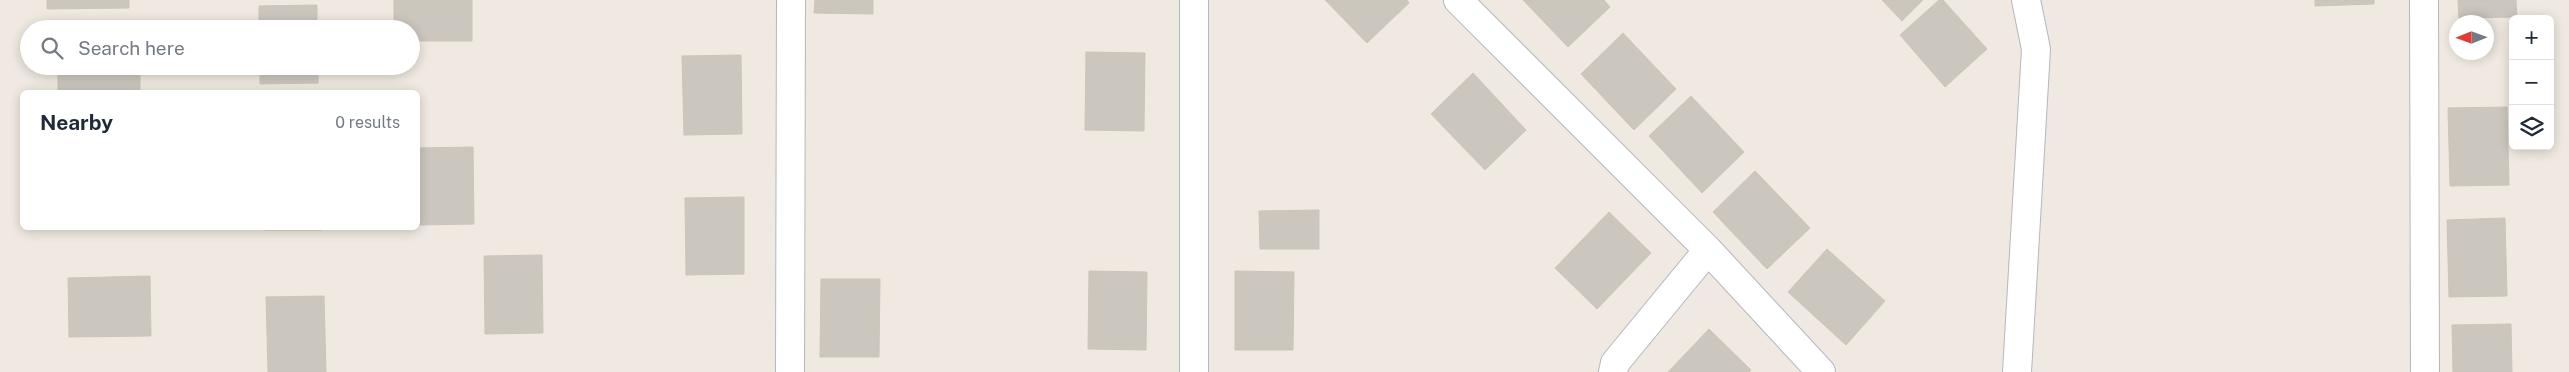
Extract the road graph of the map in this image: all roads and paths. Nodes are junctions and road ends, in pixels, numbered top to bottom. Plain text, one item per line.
1 (791, 0) edge
2 (1194, 0) edge
3 (1458, 0) edge
4 (2026, 0) edge
5 (2424, 0) edge
6 (1708, 250) junction
7 (790, 372) edge
8 (1194, 372) edge
9 (1613, 372) edge
10 (1821, 372) edge
11 (2017, 372) edge
12 (2425, 372) edge

1 - 7 street
2 - 8 street
3 - 6 street
4 - 11 street
5 - 12 street
6 - 9 street
6 - 10 street

